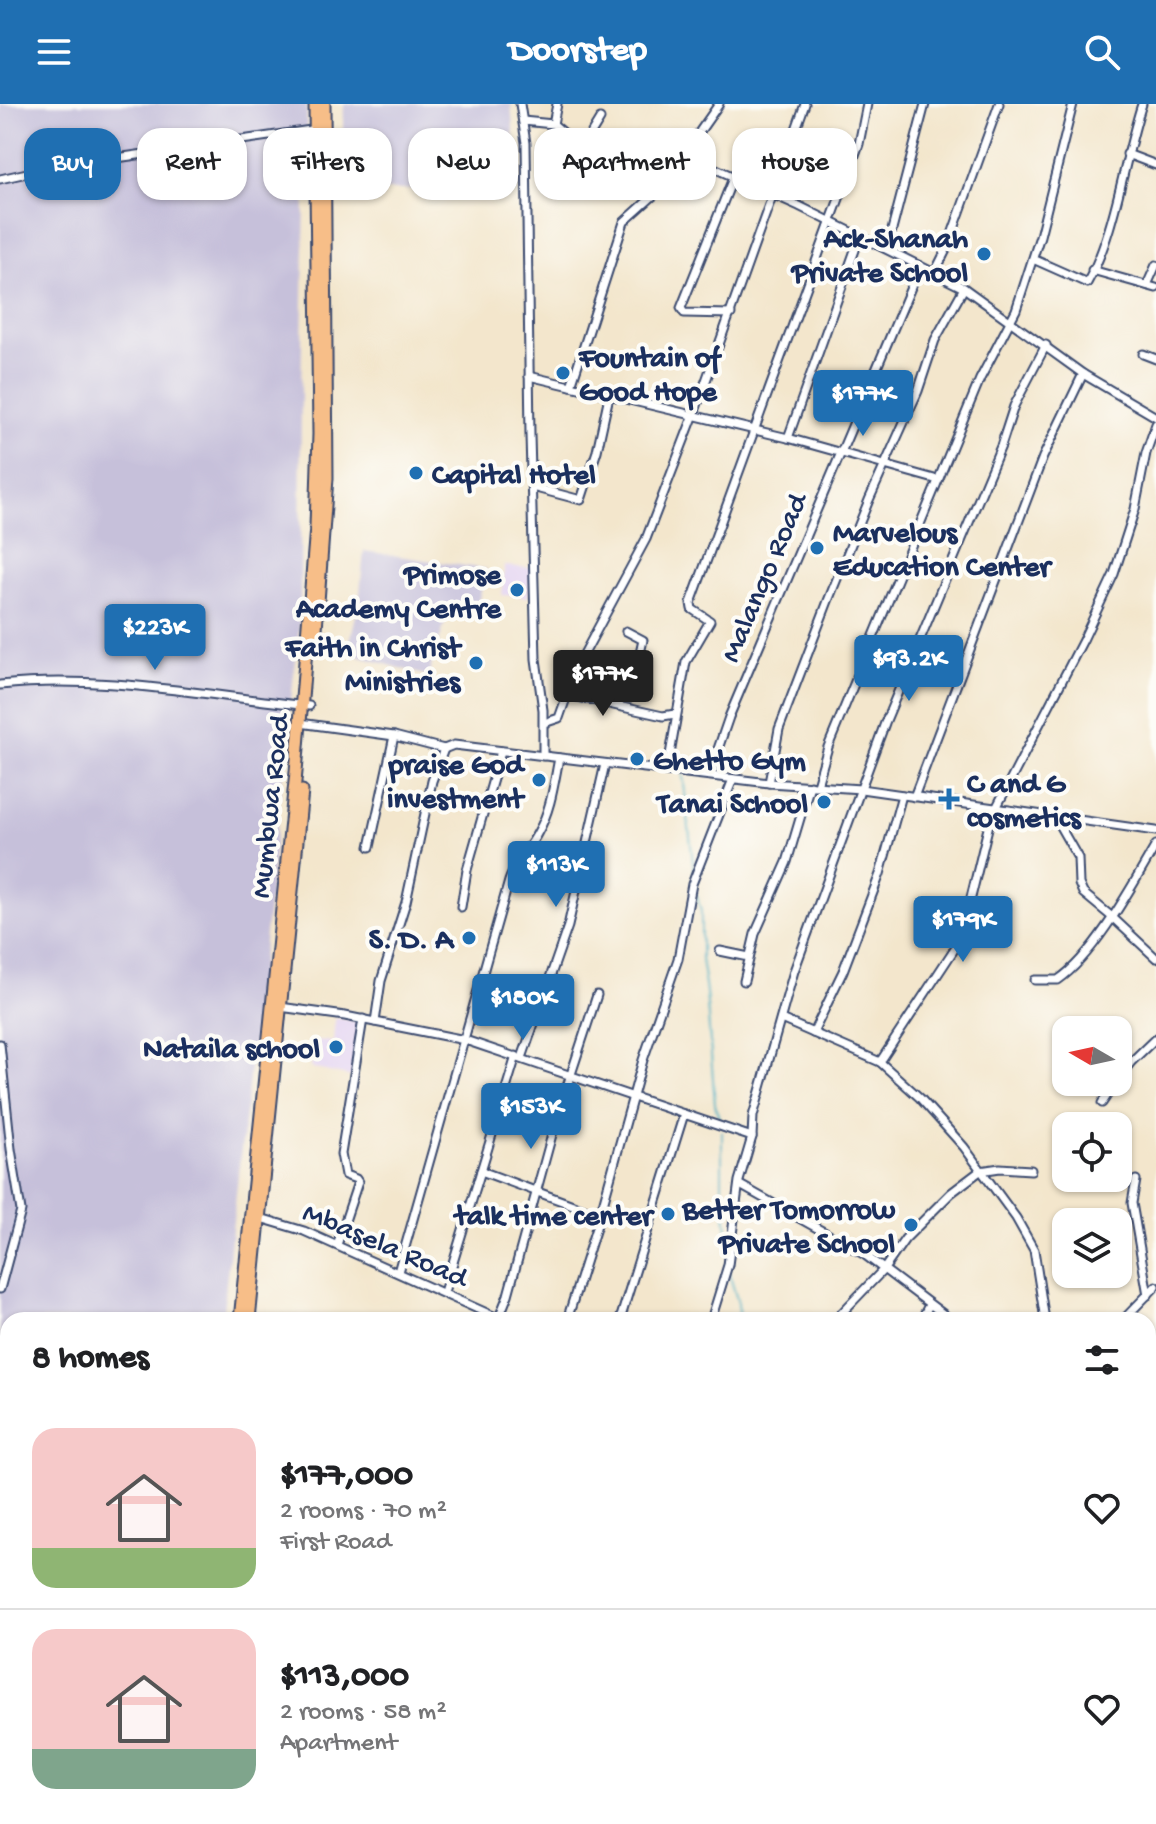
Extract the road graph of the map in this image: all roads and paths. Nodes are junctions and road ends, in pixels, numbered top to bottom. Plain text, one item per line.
1 (315, 104) edge
2 (324, 104) edge
3 (520, 104) edge
4 (557, 104) edge
5 (719, 104) edge
6 (805, 104) edge
7 (867, 104) edge
8 (925, 104) edge
9 (999, 104) edge
10 (1073, 104) edge
11 (1142, 104) edge
12 (600, 119) dead end
13 (523, 121) junction
14 (553, 124) junction
15 (319, 128) edge
16 (319, 128) edge
17 (558, 128) edge
18 (595, 128) edge
19 (703, 128) edge
20 (796, 128) edge
21 (263, 137) edge
22 (1127, 154) junction
23 (1156, 165) edge
24 (0, 179) edge
25 (732, 180) edge
26 (319, 200) edge
27 (648, 200) edge
28 (769, 200) edge
29 (782, 200) edge
30 (830, 222) junction
31 (860, 236) junction
32 (887, 249) junction
33 (1033, 259) junction
34 (1156, 265) edge
35 (920, 266) junction
36 (1092, 270) junction
37 (934, 274) junction
38 (1147, 285) junction
39 (964, 288) junction
40 (1156, 288) edge
41 (731, 314) junction
42 (1008, 322) junction
43 (1046, 345) junction
44 (1143, 354) dead end
45 (1156, 359) edge
46 (1083, 374) junction
47 (529, 376) junction
48 (571, 386) junction
49 (609, 396) junction
50 (693, 417) junction
51 (1156, 417) edge
52 (1156, 424) edge
53 (755, 431) junction
54 (788, 438) junction
55 (840, 453) junction
56 (886, 464) junction
57 (938, 480) junction
58 (532, 487) junction
59 (626, 631) dead end
60 (0, 685) edge
61 (568, 695) junction
62 (616, 705) junction
63 (306, 706) junction
64 (675, 714) junction
65 (304, 723) junction
66 (544, 723) junction
67 (394, 736) junction
68 (444, 749) junction
69 (501, 751) junction
70 (543, 756) junction
71 (559, 758) junction
72 (605, 764) junction
73 (667, 772) junction
74 (709, 775) junction
75 (733, 779) junction
76 (769, 783) junction
77 (813, 785) junction
78 (861, 789) junction
79 (902, 795) junction
80 (914, 797) junction
81 (995, 808) junction
82 (1054, 816) junction
83 (1156, 831) edge
84 (1156, 845) edge
85 (370, 847) dead end
86 (461, 907) dead end
87 (1112, 917) junction
88 (720, 951) dead end
89 (749, 957) junction
90 (1156, 958) edge
91 (1035, 980) dead end
92 (744, 981) dead end
93 (597, 995) dead end
94 (280, 1007) junction
95 (363, 1019) junction
96 (781, 1019) junction
97 (375, 1022) junction
98 (813, 1033) junction
99 (1156, 1038) edge
100 (465, 1040) junction
101 (0, 1044) edge
102 (519, 1057) junction
103 (1132, 1061) edge
104 (880, 1062) junction
105 (570, 1074) junction
106 (633, 1096) junction
107 (1107, 1096) edge
108 (1102, 1103) dead end
109 (684, 1114) junction
110 (752, 1137) junction
111 (1031, 1170) dead end
112 (481, 1171) junction
113 (980, 1171) junction
114 (1136, 1180) dead end
115 (740, 1185) junction
116 (535, 1191) junction
117 (600, 1215) junction
118 (254, 1217) junction
119 (337, 1245) junction
120 (884, 1269) junction
121 (398, 1272) junction
122 (1156, 1286) edge
123 (0, 1289) edge
124 (444, 1292) junction
125 (1148, 1295) junction
126 (929, 1305) junction
127 (241, 1312) edge
128 (249, 1312) edge
129 (485, 1312) edge
130 (502, 1312) edge
131 (570, 1312) edge
132 (622, 1312) edge
133 (713, 1312) edge
134 (843, 1312) edge
135 (925, 1312) edge
136 (939, 1312) edge
137 (1044, 1312) edge
138 (1131, 1312) edge

1 - 15 main road, Mumbwa Road
2 - 16 main road, Mumbwa Road
3 - 13 street
4 - 14 street
5 - 19 street
6 - 20 street
7 - 30 street
8 - 32 street
9 - 37 street
10 - 33 street
11 - 22 street
12 - 18 street
13 - 14 street
13 - 47 street
14 - 17 street
21 - 24 street
22 - 23 street
22 - 36 street
25 - 41 street
26 - 63 main road, Mumbwa Road
27 - 48 street
28 - 41 street
29 - 30 street
30 - 31 street
30 - 53 street
31 - 32 street
31 - 54 street
32 - 35 street
33 - 36 street
33 - 42 street
34 - 38 street
35 - 37 street
35 - 55 street, Malango Road
36 - 38 street
37 - 39 street
38 - 40 street
39 - 42 street
39 - 56 street
41 - 50 street
42 - 43 street
42 - 57 street
43 - 46 street
43 - 78 street
44 - 45 street
46 - 51 street
46 - 80 street
47 - 48 street
47 - 58 street
48 - 49 street
49 - 50 street
49 - 58 street
50 - 53 street
50 - 61 street
52 - 81 street
53 - 54 street
53 - 64 street
54 - 55 street
55 - 56 street
55 - 74 street, Malango Road
56 - 57 street
56 - 76 street
57 - 77 street
58 - 66 street
59 - 62 street
60 - 63 street
61 - 62 street
61 - 66 street
62 - 64 street
63 - 65 main road, Mumbwa Road
64 - 73 street
65 - 67 street
65 - 94 main road, Mumbwa Road
65 - 118 main road, Mumbwa Road
66 - 70 street
67 - 68 street
67 - 85 street
68 - 69 street
68 - 97 street
69 - 70 street
69 - 86 street
70 - 71 street
71 - 72 street
71 - 100 street
72 - 73 street
72 - 102 street
73 - 74 street
74 - 75 street
75 - 76 street
75 - 106 street
76 - 77 street
77 - 78 street
77 - 89 street
78 - 79 street
78 - 96 street
79 - 80 street
79 - 98 street
80 - 81 street
81 - 82 street
81 - 104 street
82 - 83 street
82 - 87 street
84 - 87 street
87 - 90 street
87 - 91 street
88 - 89 street
89 - 92 street
93 - 105 street
94 - 95 street
94 - 118 main road, Mumbwa Road
95 - 97 street
95 - 119 street
96 - 98 street
96 - 110 street
97 - 100 street
98 - 104 street
99 - 103 street
100 - 102 street
100 - 121 street
101 - 123 street
102 - 105 street
102 - 112 street
104 - 113 street
105 - 106 street
105 - 116 street
106 - 109 street
106 - 117 street
107 - 108 street
109 - 110 street
109 - 132 street
110 - 115 street
111 - 113 street
112 - 116 street
112 - 124 street
113 - 120 street
113 - 137 street
114 - 125 street
115 - 120 street
115 - 133 street
116 - 117 street
116 - 130 street
117 - 131 street
118 - 119 street, Mbasela Road
118 - 127 main road, Mumbwa Road
118 - 128 main road, Mumbwa Road
119 - 121 street, Mbasela Road
120 - 126 street
120 - 134 street
121 - 124 street, Mbasela Road
122 - 125 street
124 - 129 street, Mbasela Road
125 - 138 street
126 - 135 street
126 - 136 street

